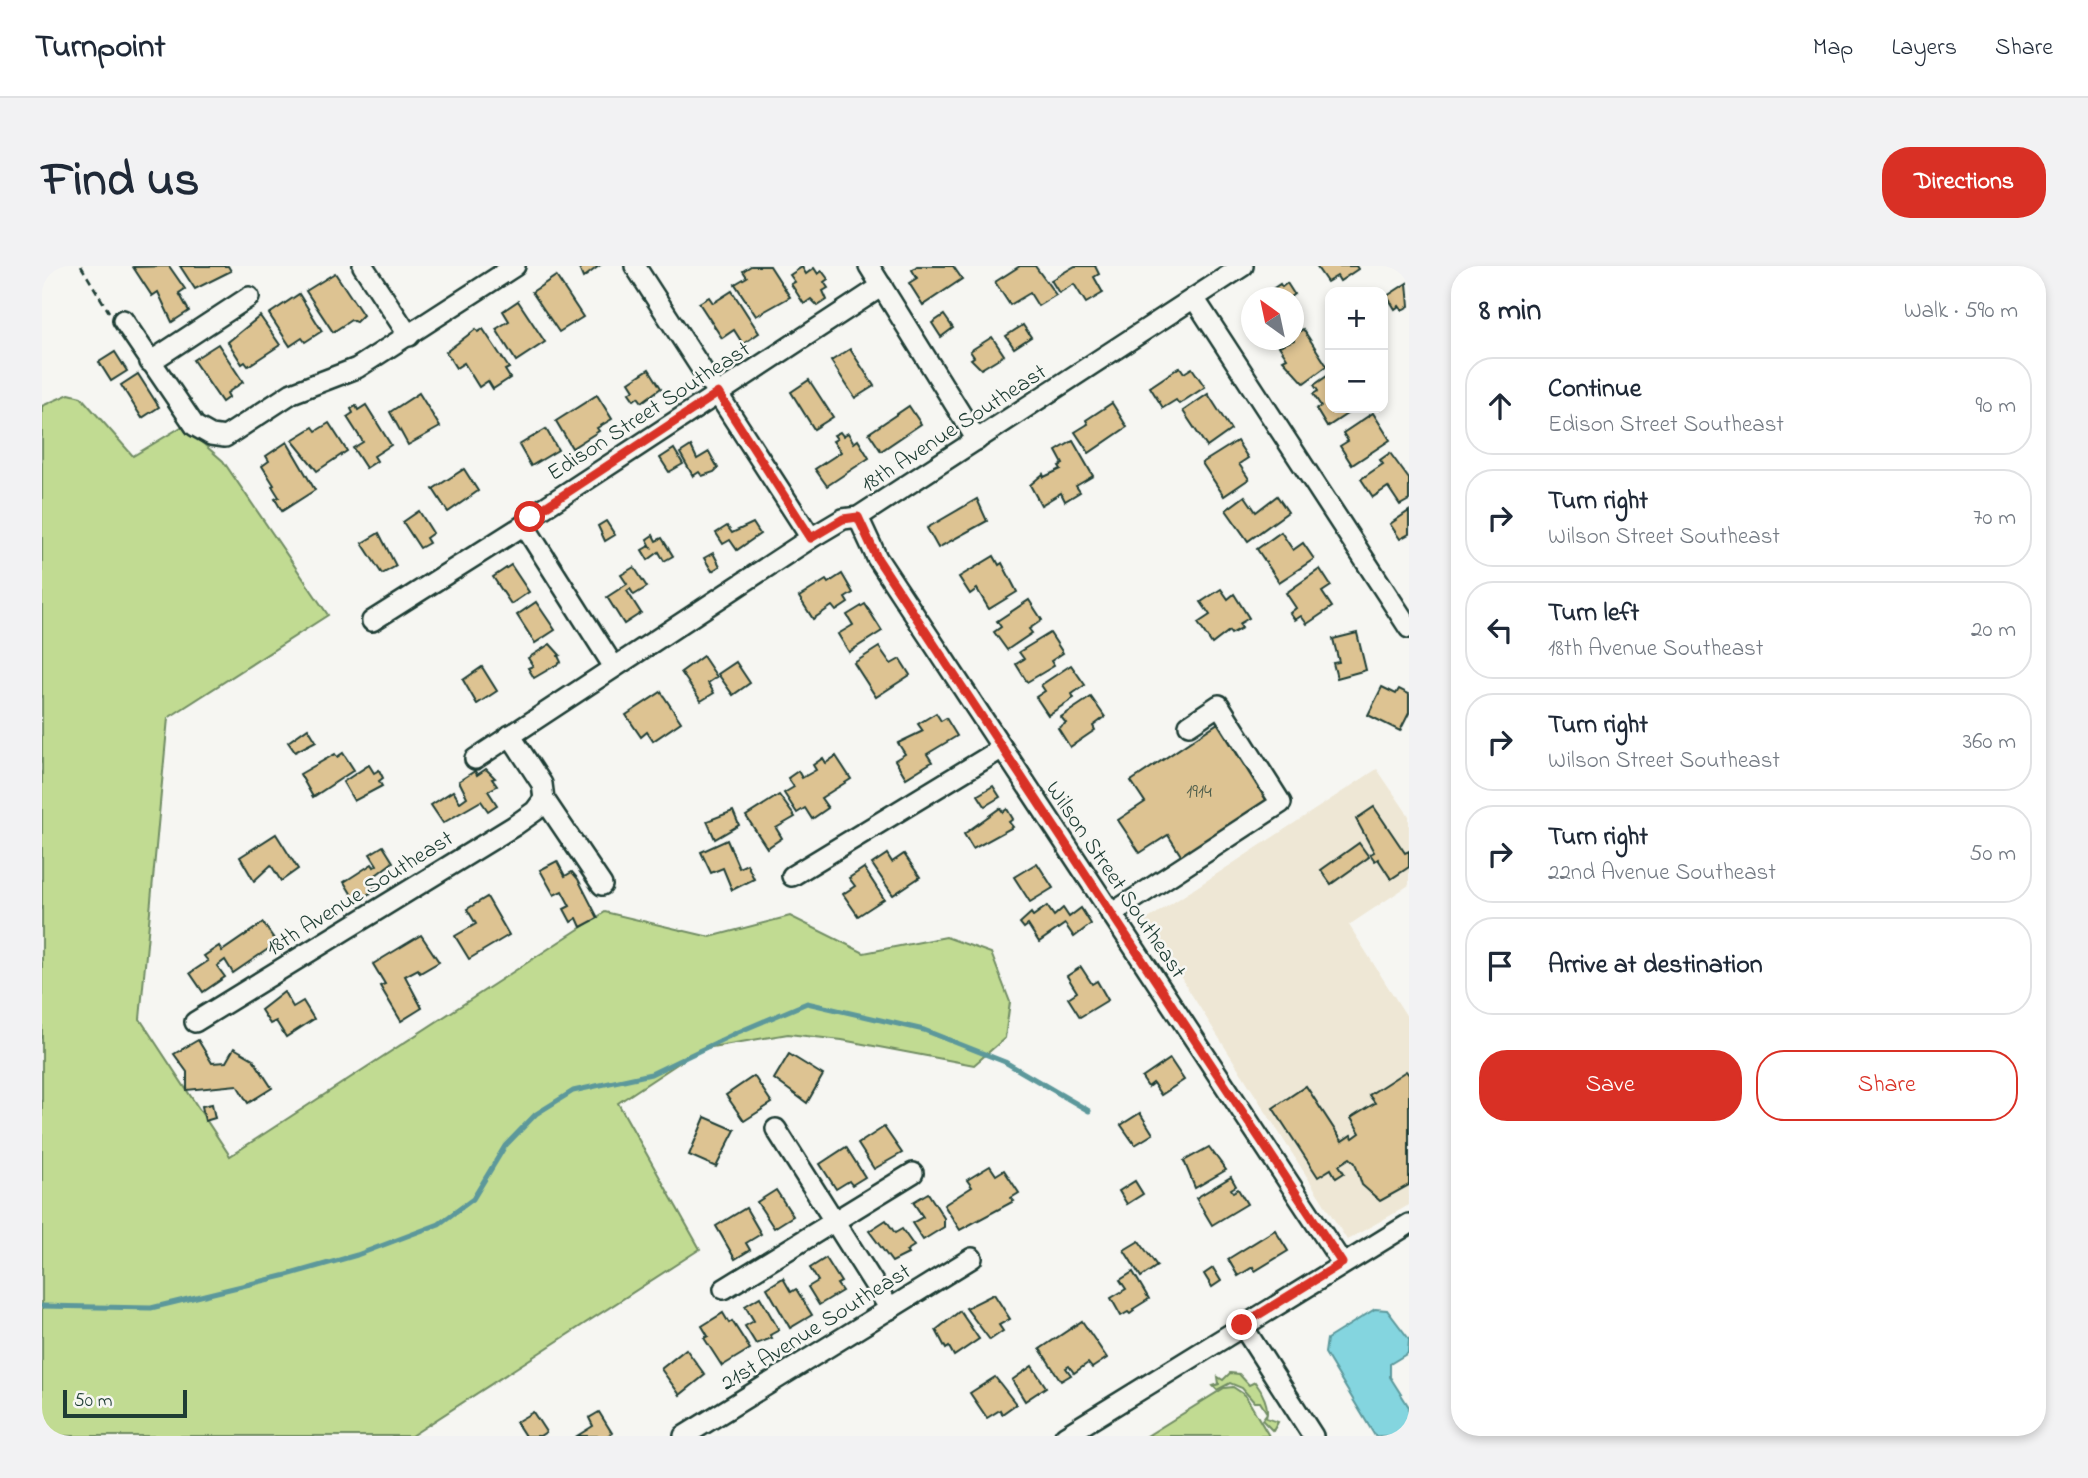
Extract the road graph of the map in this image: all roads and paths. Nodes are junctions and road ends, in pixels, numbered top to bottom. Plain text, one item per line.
1 (80, 266) edge
2 (363, 266) edge
3 (515, 266) edge
4 (635, 266) edge
5 (869, 266) edge
6 (1243, 266) edge
7 (882, 286) junction
8 (249, 296) dead end
9 (1194, 298) junction
10 (123, 320) joint
11 (408, 336) junction
12 (150, 362) junction
13 (718, 393) junction
14 (977, 440) junction
15 (858, 517) junction
16 (524, 525) junction
17 (811, 538) junction
18 (372, 621) dead end
19 (1409, 628) edge
20 (614, 667) junction
21 (1189, 725) dead end
22 (510, 734) junction
23 (1001, 749) junction
24 (475, 759) dead end
25 (544, 799) junction
26 (792, 876) dead end
27 (602, 884) dead end
28 (1111, 914) junction
29 (195, 1022) dead end
30 (776, 1129) dead end
31 (913, 1173) dead end
32 (835, 1222) junction
33 (1409, 1224) edge
34 (972, 1258) dead end
35 (1342, 1263) junction
36 (724, 1289) dead end
37 (890, 1309) junction
38 (1242, 1325) junction
39 (684, 1436) edge
40 (1065, 1436) edge
41 (1312, 1436) edge

1 - 10 path
2 - 11 street
3 - 11 street
4 - 13 street
5 - 7 street
6 - 9 street, 18th Avenue Southeast
7 - 13 street, Edison Street Southeast
7 - 14 street
8 - 12 street
9 - 14 street, 18th Avenue Southeast
9 - 19 street
10 - 12 street
11 - 12 street
13 - 16 street, Edison Street Southeast
13 - 17 street
14 - 15 street, 18th Avenue Southeast
15 - 17 street, 18th Avenue Southeast
15 - 23 street, Wilson Street Southeast
16 - 18 street, Edison Street Southeast
16 - 20 street
17 - 20 street, 18th Avenue Southeast
20 - 22 street, 18th Avenue Southeast
21 - 28 street
22 - 24 street, 18th Avenue Southeast
22 - 25 street
23 - 26 street
23 - 28 street, Wilson Street Southeast
25 - 27 street
25 - 29 street, 18th Avenue Southeast
28 - 35 street, Wilson Street Southeast
30 - 32 street
31 - 32 street
32 - 36 street
32 - 37 street
33 - 35 street
34 - 37 street, 21st Avenue Southeast
35 - 38 street
37 - 39 street, 21st Avenue Southeast
38 - 40 street
38 - 41 street

